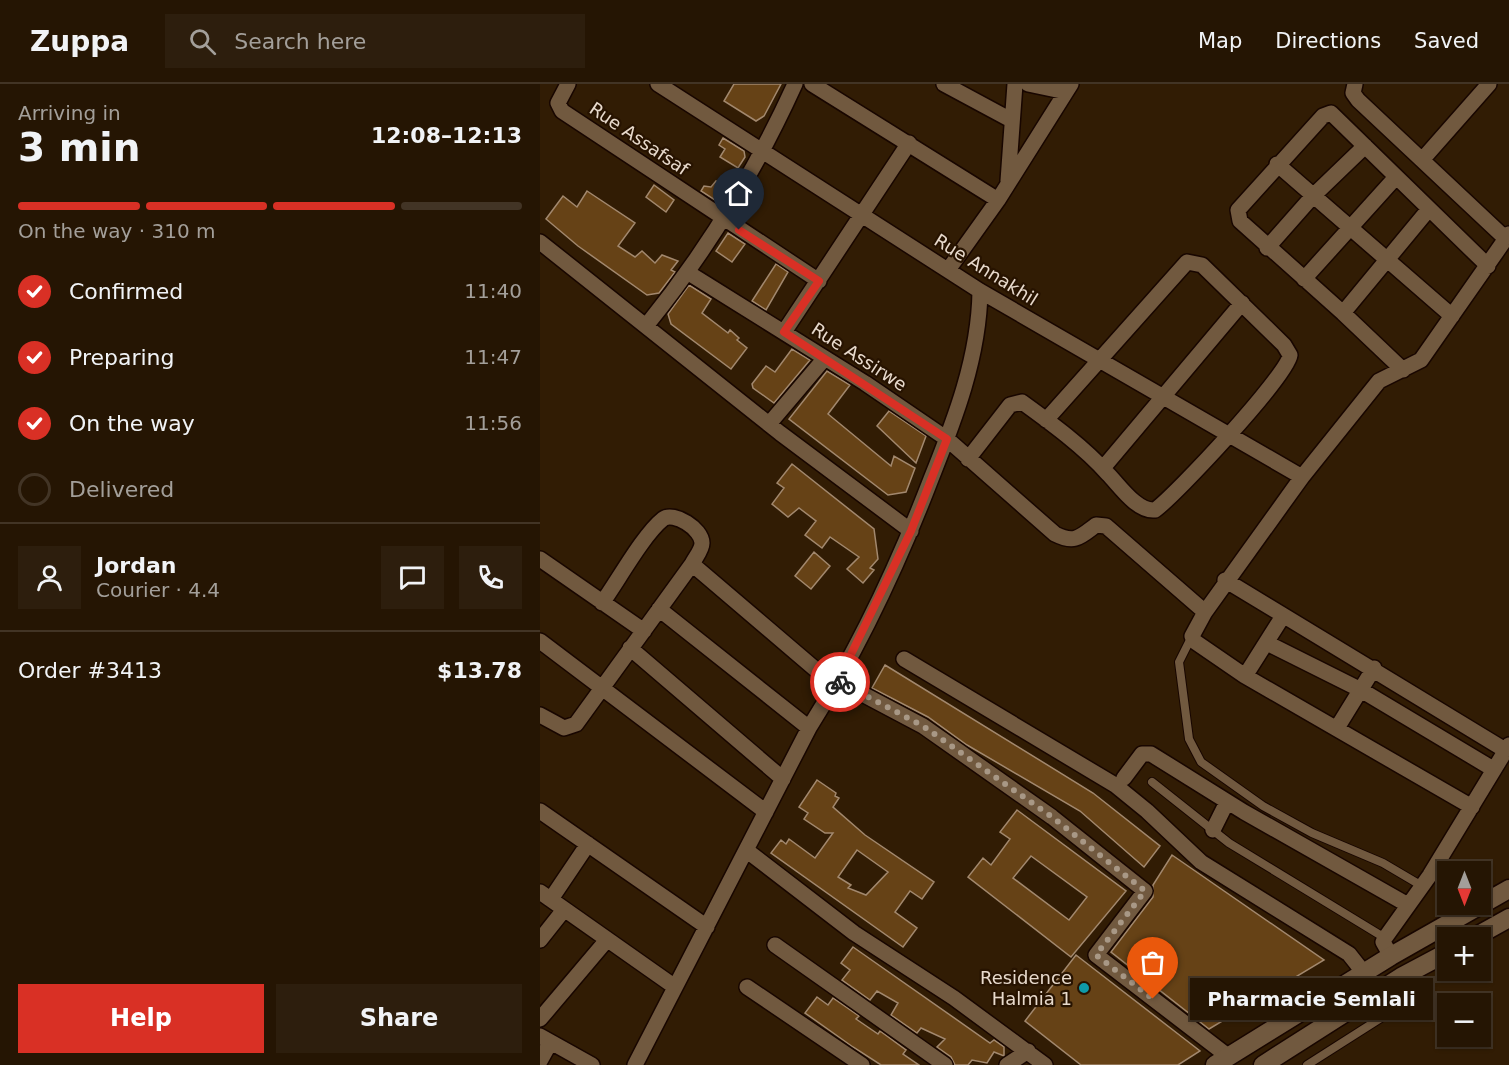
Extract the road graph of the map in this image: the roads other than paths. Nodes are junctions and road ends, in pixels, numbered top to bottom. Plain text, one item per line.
1 (568, 84) edge
2 (658, 84) edge
3 (795, 84) edge
4 (812, 84) edge
5 (944, 84) edge
6 (1016, 84) edge
7 (1028, 84) edge
8 (1355, 84) edge
9 (1489, 84) edge
10 (1069, 88) edge
11 (1011, 120) junction
12 (909, 143) junction
13 (1365, 146) junction
14 (762, 151) junction
15 (1422, 160) junction
16 (1277, 164) junction
17 (1396, 177) junction
18 (1008, 181) junction
19 (1312, 197) junction
20 (998, 200) junction
21 (1429, 209) junction
22 (862, 215) junction
23 (722, 219) junction
24 (1350, 229) junction
25 (1507, 236) edge
26 (540, 242) edge
27 (1266, 248) junction
28 (1388, 260) junction
29 (1488, 266) junction
30 (948, 270) junction
31 (687, 272) junction
32 (1304, 279) junction
33 (819, 281) junction
34 (980, 291) junction
35 (1242, 303) junction
36 (1343, 313) junction
37 (1452, 316) junction
38 (646, 326) junction
39 (784, 332) junction
40 (825, 358) junction
41 (1099, 360) junction
42 (1403, 370) junction
43 (1164, 397) junction
44 (1046, 420) junction
45 (769, 424) junction
46 (1229, 434) junction
47 (947, 439) junction
48 (968, 459) junction
49 (1104, 468) junction
50 (1302, 477) junction
51 (911, 531) junction
52 (540, 560) edge
53 (692, 564) junction
54 (1225, 580) junction
55 (602, 603) junction
56 (659, 609) junction
57 (1205, 612) junction
58 (1283, 616) junction
59 (644, 631) junction
60 (1192, 636) junction
61 (540, 641) edge
62 (1267, 643) junction
63 (630, 648) junction
64 (904, 659) dead end
65 (1374, 668) junction
66 (1245, 676) junction
67 (837, 683) junction
68 (602, 688) junction
69 (1361, 690) junction
70 (540, 715) edge
71 (809, 728) junction
72 (1337, 728) junction
73 (1507, 748) edge
74 (1493, 769) junction
75 (1125, 778) dead end
76 (783, 779) junction
77 (1152, 782) dead end
78 (1227, 802) junction
79 (1472, 807) junction
80 (540, 811) edge
81 (766, 812) junction
82 (1213, 830) junction
83 (588, 844) junction
84 (746, 850) junction
85 (1422, 886) junction
86 (1509, 889) edge
87 (546, 896) edge
88 (1408, 905) junction
89 (563, 911) junction
90 (1509, 918) edge
91 (707, 927) junction
92 (1491, 928) edge
93 (1385, 938) junction
94 (540, 940) edge
95 (606, 941) junction
96 (775, 945) dead end
97 (1391, 956) junction
98 (1437, 958) edge
99 (1364, 973) junction
100 (1401, 977) junction
101 (675, 987) junction
102 (747, 987) dead end
103 (540, 1019) edge
104 (545, 1039) edge
105 (1028, 1051) junction
106 (540, 1061) edge
107 (1222, 1061) edge
108 (642, 1062) edge
109 (591, 1065) edge
110 (862, 1065) edge
111 (945, 1065) edge
112 (1007, 1065) edge
113 (1045, 1065) edge
114 (1263, 1065) edge
115 (1307, 1065) edge

1 - 23 street, Rue Assafsaf
2 - 14 street, Rue Annakhil
3 - 14 street
4 - 12 street
5 - 11 street
6 - 11 street
7 - 10 street
8 - 15 street
9 - 15 street
10 - 18 street
11 - 18 street
12 - 20 street
12 - 22 street
13 - 16 street
13 - 17 street
13 - 19 street
14 - 22 street, Rue Annakhil
14 - 23 street
15 - 25 street
16 - 19 street
16 - 27 street
17 - 21 street
17 - 24 street
18 - 20 street
19 - 24 street
19 - 27 street
20 - 30 street
21 - 28 street
21 - 29 street
22 - 30 street, Rue Annakhil
22 - 33 street
23 - 31 street
23 - 33 street, Rue Assafsaf
24 - 28 street
24 - 32 street
25 - 29 street
26 - 38 street
27 - 32 street
28 - 36 street
28 - 37 street
29 - 37 street
30 - 34 street, Rue Annakhil
31 - 38 street
31 - 39 street, Rue Assirwe
32 - 36 street
33 - 39 street
34 - 41 street, Rue Annakhil
34 - 47 street
35 - 41 street
35 - 43 street
35 - 46 street
36 - 42 street
37 - 42 street
38 - 45 street
39 - 40 street, Rue Assirwe
40 - 45 street
40 - 47 street, Rue Assirwe
41 - 43 street, Rue Annakhil
41 - 44 street
42 - 50 street
43 - 46 street, Rue Annakhil
43 - 49 street
44 - 48 street
44 - 49 street
45 - 51 street
46 - 49 street
46 - 50 street, Rue Annakhil
47 - 48 street, Rue Assirwe
47 - 51 street
48 - 57 street, Rue Assirwe
50 - 54 street
51 - 67 street
52 - 55 street
53 - 55 street
53 - 56 street
53 - 67 street
54 - 57 street
54 - 58 street
55 - 59 street
56 - 59 street
56 - 71 street
57 - 60 street
58 - 62 street
58 - 65 street
59 - 63 street
60 - 66 street
60 - 85 lane
61 - 68 street
62 - 66 street
62 - 69 street
63 - 68 street
63 - 76 street
64 - 99 street
65 - 69 street
65 - 73 street
66 - 72 street
67 - 71 street
67 - 107 street
68 - 70 street
68 - 81 street
69 - 72 street
69 - 74 street
71 - 76 street
72 - 79 street
73 - 74 street
74 - 79 street
75 - 78 street
76 - 81 street
77 - 82 lane
78 - 82 street
78 - 88 street
79 - 85 street
80 - 83 street
81 - 84 street
82 - 93 lane
83 - 87 street
83 - 91 street
84 - 91 street
84 - 105 street
85 - 88 street
86 - 97 street
87 - 89 street
88 - 93 street
89 - 94 street
89 - 95 street
90 - 92 street
91 - 101 street
93 - 97 street
95 - 101 street
95 - 103 street
96 - 111 street
97 - 99 street
98 - 100 street
99 - 107 street
100 - 114 street
100 - 115 lane
101 - 108 street
102 - 110 street
104 - 106 street
104 - 109 street
105 - 112 street
105 - 113 street

